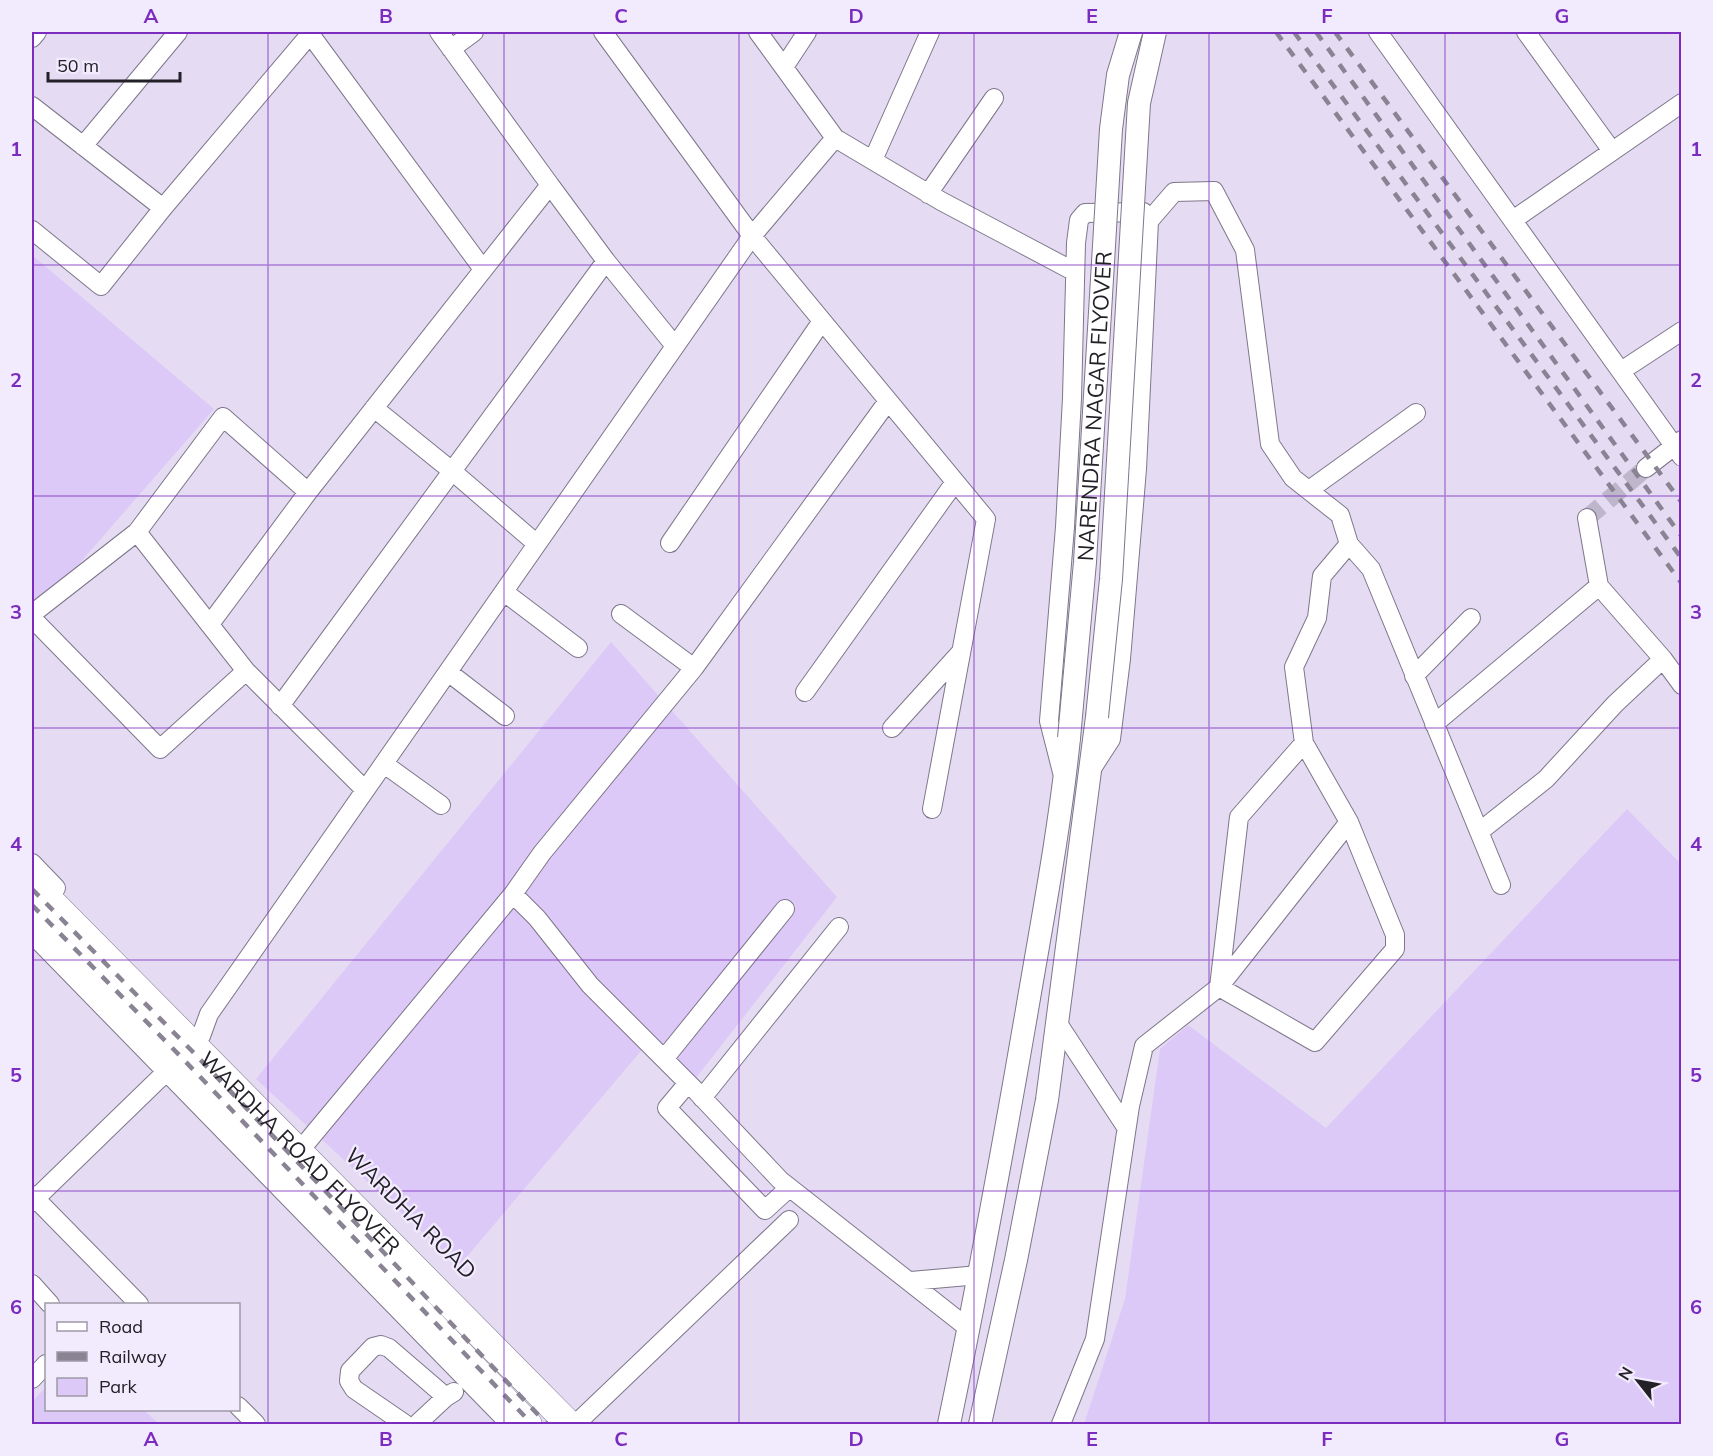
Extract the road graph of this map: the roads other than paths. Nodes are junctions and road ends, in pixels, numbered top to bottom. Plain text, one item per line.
1 (37, 32) edge
2 (178, 32) edge
3 (439, 32) edge
4 (474, 32) edge
5 (603, 32) edge
6 (759, 32) edge
7 (807, 32) edge
8 (930, 32) edge
9 (1131, 32) edge
10 (1155, 32) edge
11 (1378, 32) edge
12 (1526, 32) edge
13 (311, 33) edge
14 (32, 38) edge
15 (451, 49) junction
16 (784, 67) junction
17 (994, 98) dead end
18 (1682, 103) edge
19 (32, 106) edge
20 (835, 138) junction
21 (83, 146) junction
22 (1612, 151) junction
23 (873, 160) junction
24 (550, 185) junction
25 (928, 194) junction
26 (163, 208) junction
27 (1513, 220) junction
28 (1149, 221) junction
29 (32, 231) edge
30 (752, 236) junction
31 (606, 261) junction
32 (482, 268) junction
33 (1075, 272) junction
34 (822, 321) junction
35 (1682, 331) edge
36 (675, 346) junction
37 (1621, 370) junction
38 (888, 401) junction
39 (374, 408) junction
40 (1416, 413) dead end
41 (1679, 448) edge
42 (1646, 468) tunnel mouth
43 (452, 471) junction
44 (956, 482) junction
45 (1309, 490) junction
46 (308, 492) junction
47 (1587, 518) dead end
48 (137, 532) junction
49 (670, 543) dead end
50 (537, 544) junction
51 (1349, 544) junction
52 (1599, 586) junction
53 (504, 592) junction
54 (621, 614) dead end
55 (32, 616) edge
56 (1471, 618) dead end
57 (210, 624) junction
58 (578, 648) dead end
59 (961, 652) junction
60 (1663, 659) junction
61 (694, 668) junction
62 (246, 671) junction
63 (448, 672) junction
64 (1414, 676) junction
65 (1682, 685) edge
66 (805, 692) dead end
67 (280, 706) junction
68 (505, 716) dead end
69 (1434, 724) junction
70 (892, 728) dead end
71 (1304, 743) junction
72 (384, 764) junction
73 (1091, 770) junction
74 (1065, 783) junction
75 (365, 790) junction
76 (441, 805) dead end
77 (932, 809) dead end
78 (1349, 822) junction
79 (1479, 832) junction
80 (32, 863) edge
81 (32, 882) edge
82 (1501, 885) dead end
83 (513, 894) junction
84 (784, 909) dead end
85 (32, 912) edge
86 (839, 927) dead end
87 (32, 934) edge
88 (1219, 987) junction
89 (1058, 1022) junction
90 (201, 1036) junction
91 (664, 1059) junction
92 (166, 1072) junction
93 (688, 1083) junction
94 (702, 1098) junction
95 (1126, 1127) junction
96 (307, 1142) junction
97 (789, 1188) junction
98 (33, 1199) edge
99 (789, 1220) dead end
100 (979, 1275) junction
101 (911, 1281) junction
102 (32, 1284) edge
103 (48, 1303) edge
104 (137, 1303) edge
105 (968, 1328) junction
106 (45, 1365) edge
107 (32, 1379) edge
108 (469, 1383) junction
109 (446, 1397) junction
110 (240, 1408) edge
111 (578, 1423) edge
112 (256, 1425) edge
113 (405, 1425) edge
114 (417, 1425) edge
115 (510, 1425) edge
116 (528, 1425) edge
117 (949, 1425) edge
118 (980, 1425) edge
119 (1061, 1425) edge

1 - 14 street
2 - 21 street
3 - 15 street
4 - 15 street
5 - 30 street
6 - 16 street
7 - 16 street
8 - 23 street
9 - 74 main road, NARENDRA NAGAR FLYOVER, bridge
10 - 73 main road, NARENDRA NAGAR FLYOVER, bridge
11 - 27 street
12 - 22 street
13 - 26 street
13 - 32 street
15 - 24 street
16 - 20 street
17 - 25 street
18 - 22 street
19 - 21 street
20 - 23 street
20 - 30 street
21 - 26 street
22 - 27 street
23 - 25 street
24 - 31 street
24 - 32 street
25 - 33 street
26 - 29 street
27 - 37 street
28 - 33 street
28 - 45 street
28 - 73 street
30 - 34 street
30 - 36 street
31 - 36 street
31 - 43 street
32 - 39 street
33 - 74 street
34 - 38 street
34 - 49 street
35 - 37 street
36 - 50 street
37 - 41 street
38 - 44 street
38 - 61 street
39 - 43 street
39 - 46 street
40 - 45 street
41 - 42 street
43 - 50 street
43 - 67 street
44 - 59 street
44 - 66 street
45 - 51 street
46 - 48 street
46 - 57 street
47 - 52 street
48 - 55 street
48 - 57 street
50 - 53 street
51 - 64 street
51 - 71 street
52 - 60 street
52 - 69 street
53 - 58 street
53 - 63 street
54 - 61 street
55 - 62 street
56 - 64 street
57 - 62 street
59 - 70 street
59 - 77 street
60 - 65 street
60 - 79 street
61 - 83 street
62 - 67 street
63 - 68 street
63 - 72 street
64 - 69 street
67 - 75 street
69 - 79 street
71 - 78 street
71 - 88 street
72 - 75 street
72 - 76 street
73 - 89 main road, NARENDRA NAGAR FLYOVER
74 - 100 main road, NARENDRA NAGAR FLYOVER
75 - 90 street
78 - 88 street
78 - 88 street
79 - 82 street
80 - 90 street, WARDHA ROAD
81 - 111 highway, WARDHA ROAD FLYOVER
83 - 91 street
83 - 96 street
84 - 91 street
85 - 116 highway, WARDHA ROAD FLYOVER
86 - 94 street
87 - 92 street
88 - 95 street
89 - 95 street
89 - 118 main road, NARENDRA NAGAR FLYOVER
90 - 96 street, WARDHA ROAD
91 - 93 street
92 - 98 street
92 - 108 street
93 - 94 street
93 - 97 street
94 - 97 street
95 - 119 street
96 - 111 street, WARDHA ROAD
97 - 101 street
98 - 104 street
99 - 111 street
100 - 101 street
100 - 105 main road, NARENDRA NAGAR FLYOVER
101 - 105 street
102 - 103 street
105 - 117 main road, NARENDRA NAGAR FLYOVER
106 - 107 street
108 - 109 street
108 - 115 street
109 - 113 street
109 - 114 street
110 - 112 street

